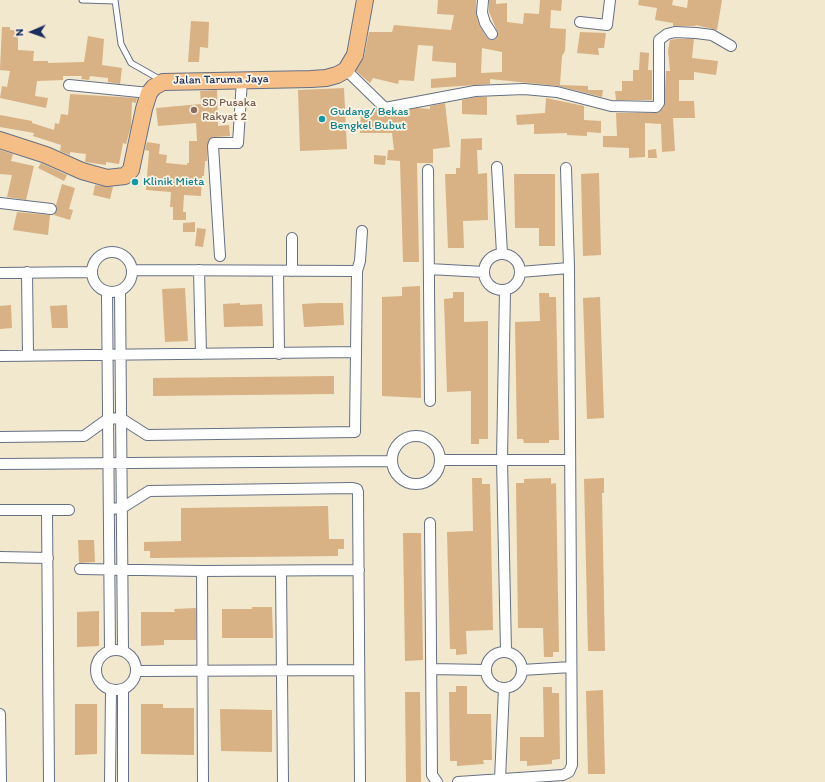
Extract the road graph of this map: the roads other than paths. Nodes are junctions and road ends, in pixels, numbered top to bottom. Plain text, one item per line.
1 (82, 0) edge
2 (365, 0) edge
3 (483, 0) edge
4 (610, 0) edge
5 (115, 1) edge
6 (580, 22) dead end
7 (492, 34) dead end
8 (731, 46) dead end
9 (346, 70) junction
10 (242, 80) junction
11 (163, 82) junction
12 (70, 85) dead end
13 (149, 93) junction
14 (0, 140) edge
15 (497, 167) dead end
16 (566, 168) dead end
17 (428, 170) dead end
18 (0, 203) edge
19 (51, 209) dead end
20 (362, 231) dead end
21 (292, 238) dead end
22 (502, 253) junction
23 (220, 256) dead end
24 (569, 268) junction
25 (429, 269) junction
26 (133, 270) junction
27 (199, 270) junction
28 (278, 271) junction
29 (292, 271) junction
30 (358, 271) junction
31 (27, 272) junction
32 (91, 272) junction
33 (484, 272) junction
34 (520, 272) junction
35 (0, 273) edge
36 (505, 290) junction
37 (120, 291) junction
38 (107, 292) junction
39 (355, 352) junction
40 (201, 354) junction
41 (279, 354) junction
42 (28, 355) junction
43 (107, 355) junction
44 (121, 355) junction
45 (0, 356) edge
46 (430, 400) dead end
47 (110, 418) junction
48 (122, 419) junction
49 (0, 437) edge
50 (502, 459) junction
51 (440, 460) junction
52 (569, 460) junction
53 (392, 461) junction
54 (108, 462) junction
55 (122, 462) junction
56 (0, 464) edge
57 (122, 508) junction
58 (109, 509) junction
59 (0, 510) edge
60 (48, 510) junction
61 (69, 510) dead end
62 (430, 523) dead end
63 (0, 557) edge
64 (48, 558) junction
65 (80, 569) dead end
66 (110, 570) junction
67 (123, 570) junction
68 (359, 570) junction
69 (202, 571) junction
70 (281, 571) junction
71 (110, 650) junction
72 (123, 651) junction
73 (506, 651) junction
74 (571, 667) junction
75 (431, 669) junction
76 (282, 670) junction
77 (359, 670) junction
78 (485, 670) junction
79 (522, 670) junction
80 (137, 671) junction
81 (203, 671) junction
82 (504, 688) junction
83 (123, 690) junction
84 (111, 691) junction
85 (0, 714) edge
86 (500, 779) junction
87 (1, 782) edge
88 (49, 782) edge
89 (110, 782) edge
90 (122, 782) edge
91 (203, 782) edge
92 (283, 782) edge
93 (360, 782) edge
94 (437, 782) edge
95 (458, 782) edge

1 - 5 lane
2 - 9 main road
3 - 7 street
4 - 6 street
5 - 11 lane
8 - 9 street
9 - 10 main road, Jalan Taruma Jaya
10 - 11 main road, Jalan Taruma Jaya
10 - 23 street
11 - 13 main road, Jalan Taruma Jaya
12 - 13 street
13 - 14 main road
15 - 22 street
16 - 24 street
17 - 25 street
18 - 19 street
20 - 30 street
21 - 29 street
22 - 33 street
22 - 34 street
24 - 34 street
24 - 52 street
25 - 33 street
25 - 46 street
26 - 27 street
26 - 32 street
26 - 37 street
27 - 28 street
27 - 40 street
28 - 29 street
28 - 41 street
29 - 30 street
30 - 39 street
31 - 32 street
31 - 35 street
31 - 42 street
32 - 38 street
33 - 36 street
34 - 36 street
36 - 50 street
37 - 38 street
37 - 44 street
38 - 43 street
39 - 41 street
39 - 48 street
40 - 41 street
40 - 44 street
42 - 43 street
42 - 45 street
43 - 44 street
43 - 47 street
44 - 48 street
47 - 48 street
47 - 49 street
47 - 54 street
48 - 55 street
50 - 51 street
50 - 52 street
50 - 73 street
51 - 53 street
51 - 53 street
52 - 74 street
53 - 55 street
54 - 55 street
54 - 56 street
54 - 58 street
55 - 57 street
57 - 58 street
57 - 67 street
57 - 68 street
58 - 66 street
59 - 60 street
60 - 61 street
60 - 64 street
62 - 75 street
63 - 64 street
64 - 88 street
65 - 66 street
66 - 67 street
66 - 71 street
67 - 69 street
67 - 72 street
68 - 70 street
68 - 77 street
69 - 70 street
69 - 81 street
70 - 76 street
71 - 72 street
71 - 84 street
72 - 80 street
73 - 78 street
73 - 79 street
74 - 79 street
74 - 86 street
75 - 78 street
75 - 94 street
76 - 77 street
76 - 81 street
76 - 92 street
77 - 93 street
78 - 82 street
79 - 82 street
80 - 81 street
80 - 83 street
81 - 91 street
82 - 86 street
83 - 84 street
83 - 90 street
84 - 89 street
85 - 87 street
86 - 95 street

